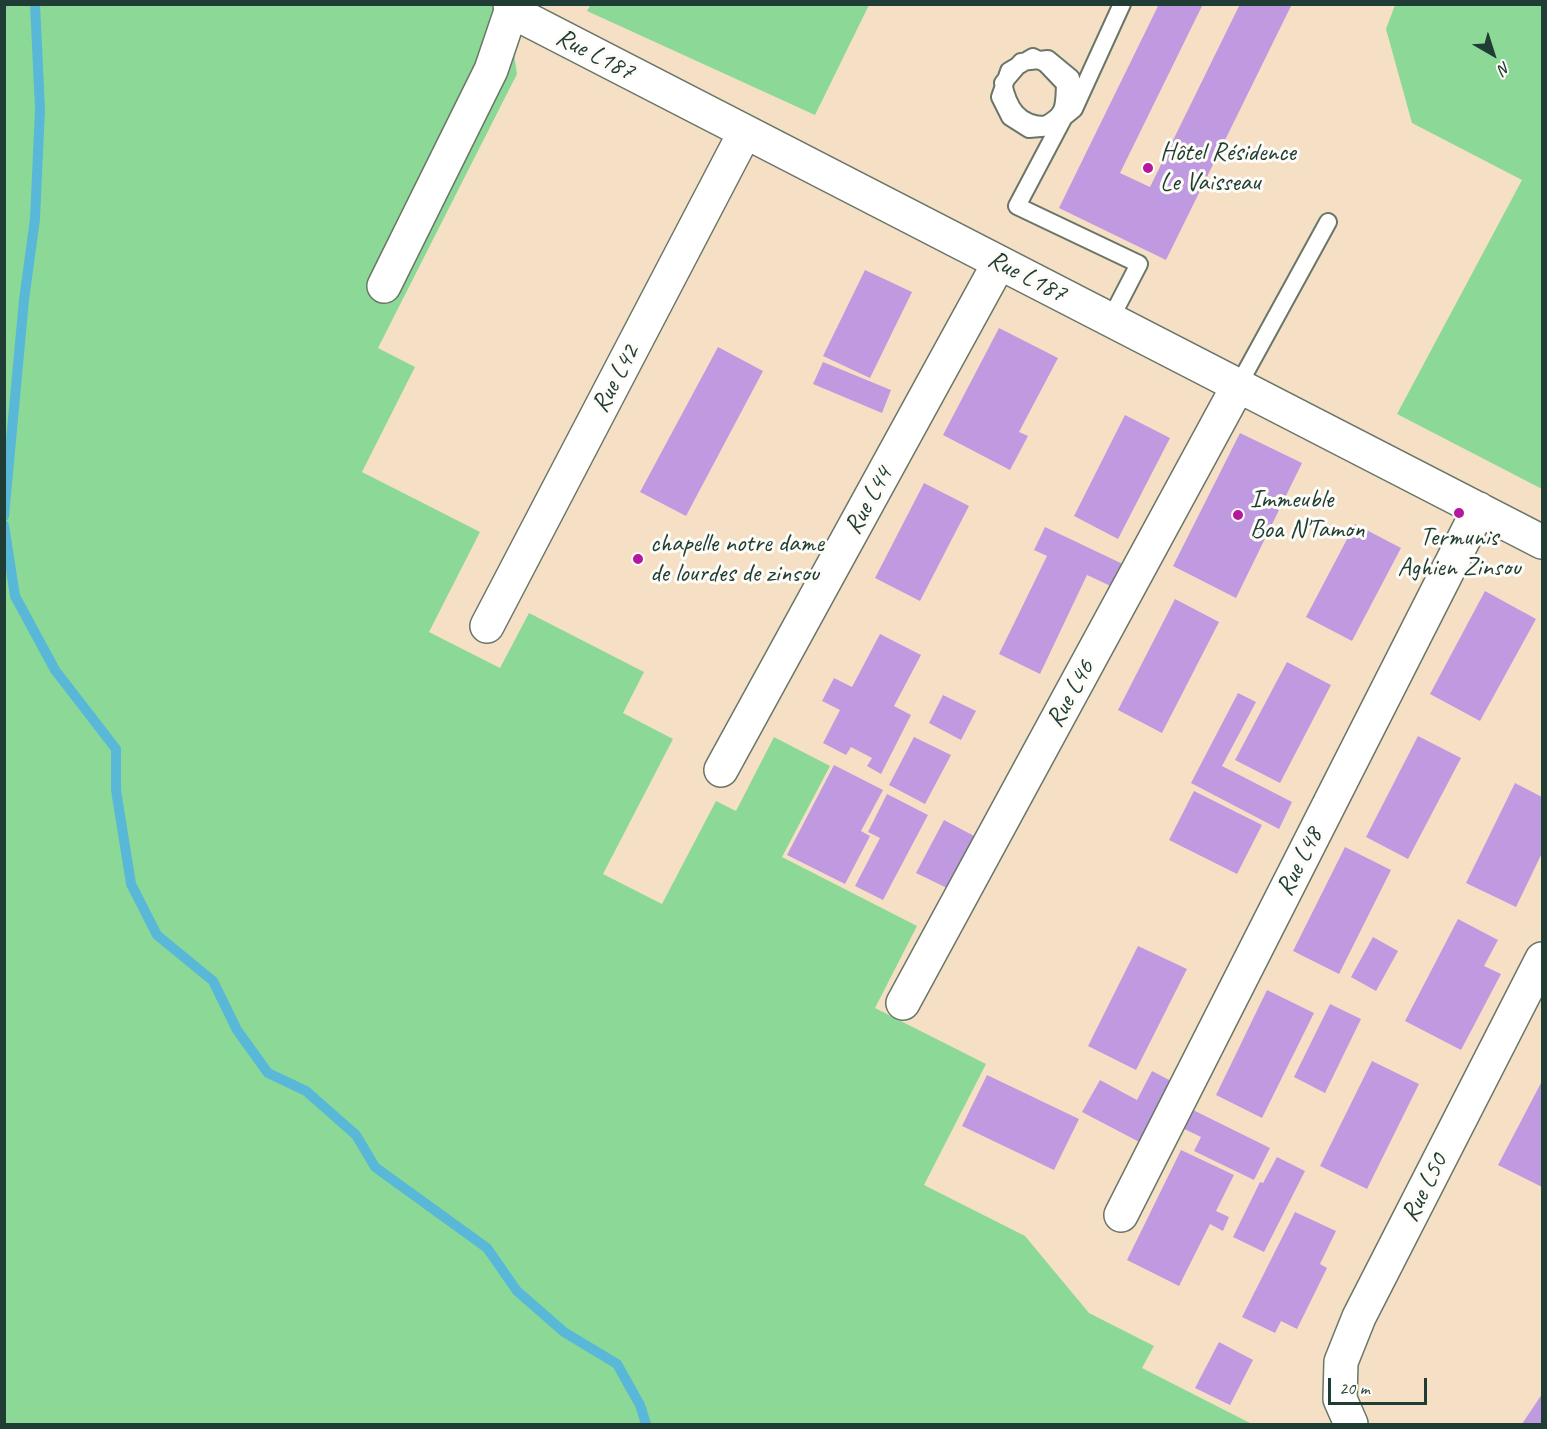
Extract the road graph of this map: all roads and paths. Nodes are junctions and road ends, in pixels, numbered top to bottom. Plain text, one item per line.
1 (1122, 4) edge
2 (511, 8) edge
3 (745, 132) junction
4 (1328, 222) dead end
5 (999, 263) junction
6 (384, 286) dead end
7 (1110, 320) junction
8 (1239, 386) junction
9 (1479, 509) junction
10 (1542, 542) edge
11 (487, 626) dead end
12 (721, 770) dead end
13 (1542, 959) edge
14 (903, 1003) dead end
15 (1121, 1215) dead end
16 (1351, 1425) edge

1 - 7 lane
2 - 3 street, Rue L187
2 - 6 street
3 - 5 street, Rue L187
3 - 11 street, Rue L42
4 - 8 lane
5 - 7 street, Rue L187
5 - 12 street, Rue L44
7 - 8 street, Rue L187
8 - 9 street, Rue L187
8 - 14 street, Rue L46
9 - 10 street, Rue L187
9 - 15 street, Rue L48
13 - 16 street, Rue L50

